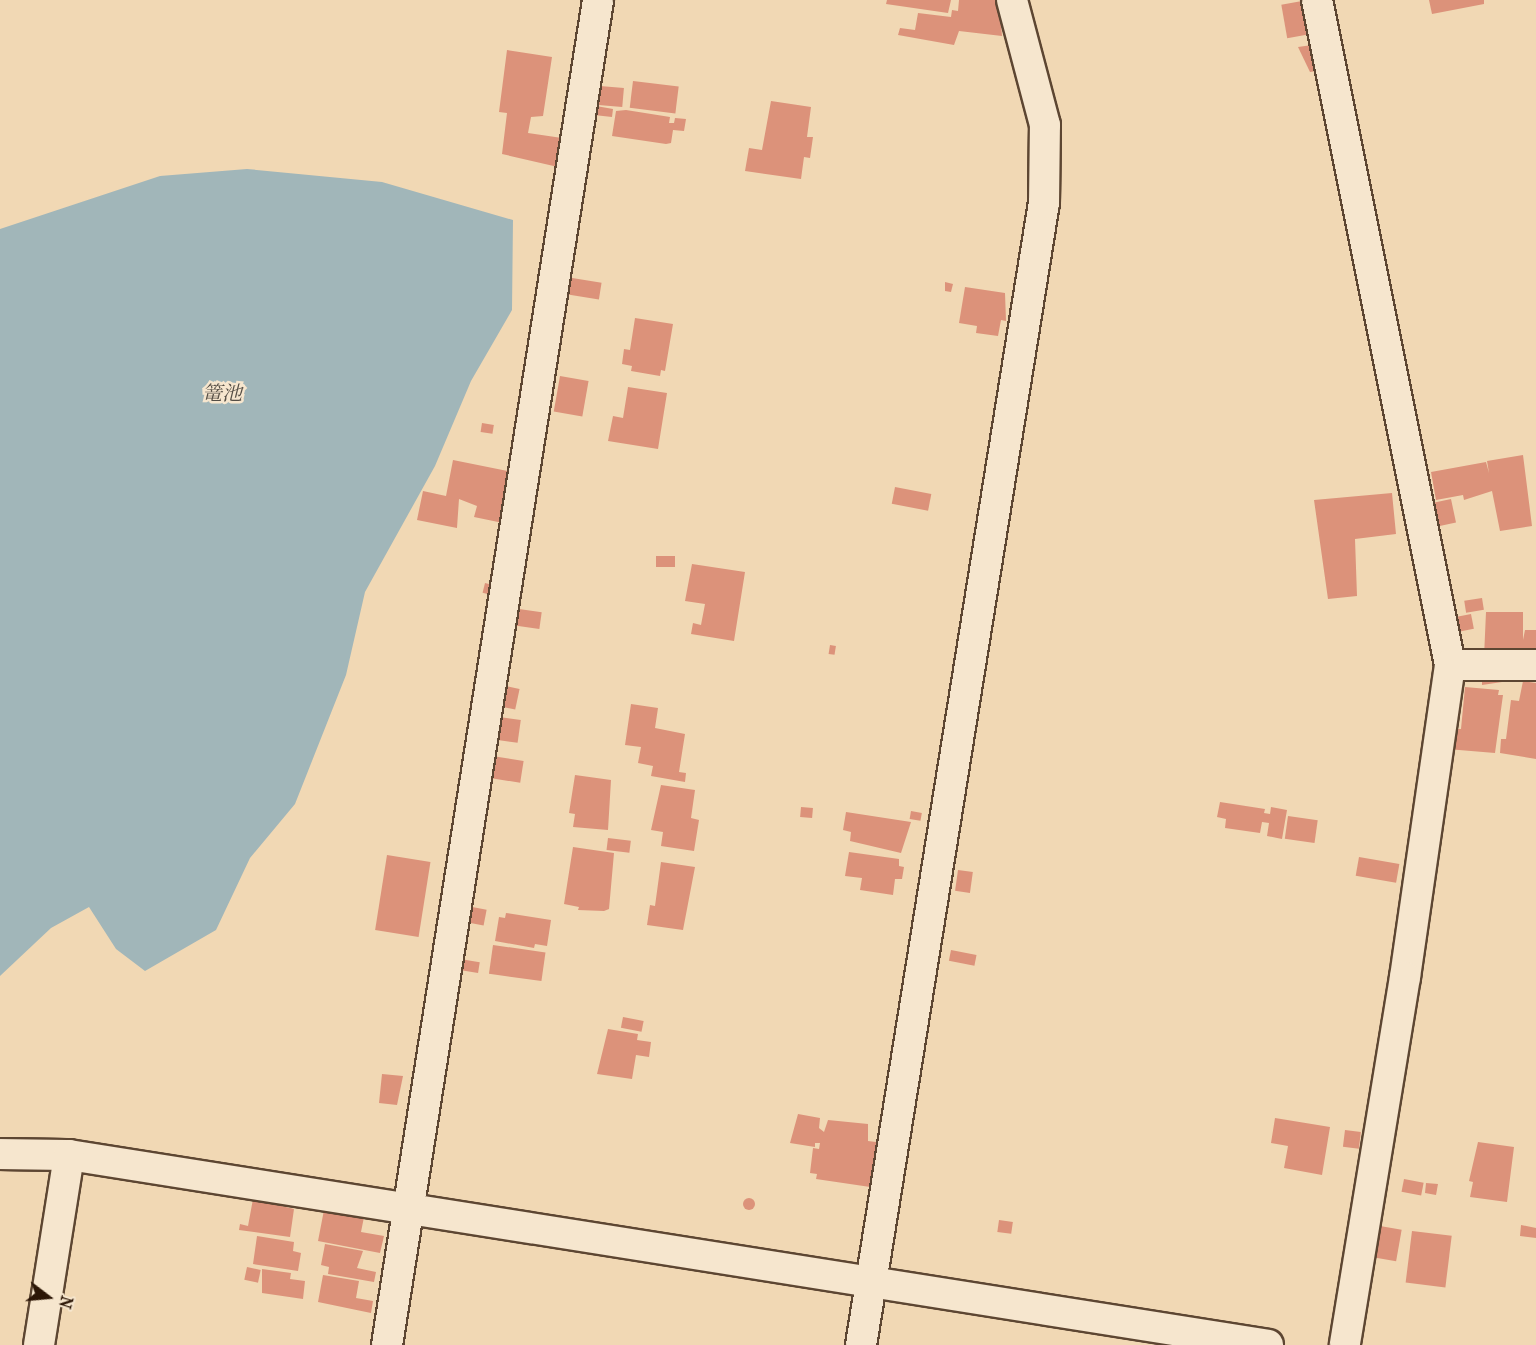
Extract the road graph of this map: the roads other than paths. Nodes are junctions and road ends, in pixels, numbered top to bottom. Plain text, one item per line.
1 (598, 0) edge
2 (1012, 0) edge
3 (1317, 0) edge
4 (1450, 665) junction
5 (1536, 665) edge
6 (0, 1154) edge
7 (69, 1155) junction
8 (409, 1212) junction
9 (871, 1283) junction
10 (39, 1345) edge
11 (387, 1345) edge
12 (861, 1345) edge
13 (1268, 1345) edge
14 (1345, 1345) edge

1 - 8 street
2 - 9 street
3 - 4 street
4 - 5 street
4 - 14 street
6 - 7 street
7 - 8 street
7 - 10 street
8 - 9 street
8 - 11 street
9 - 12 street
9 - 13 street

